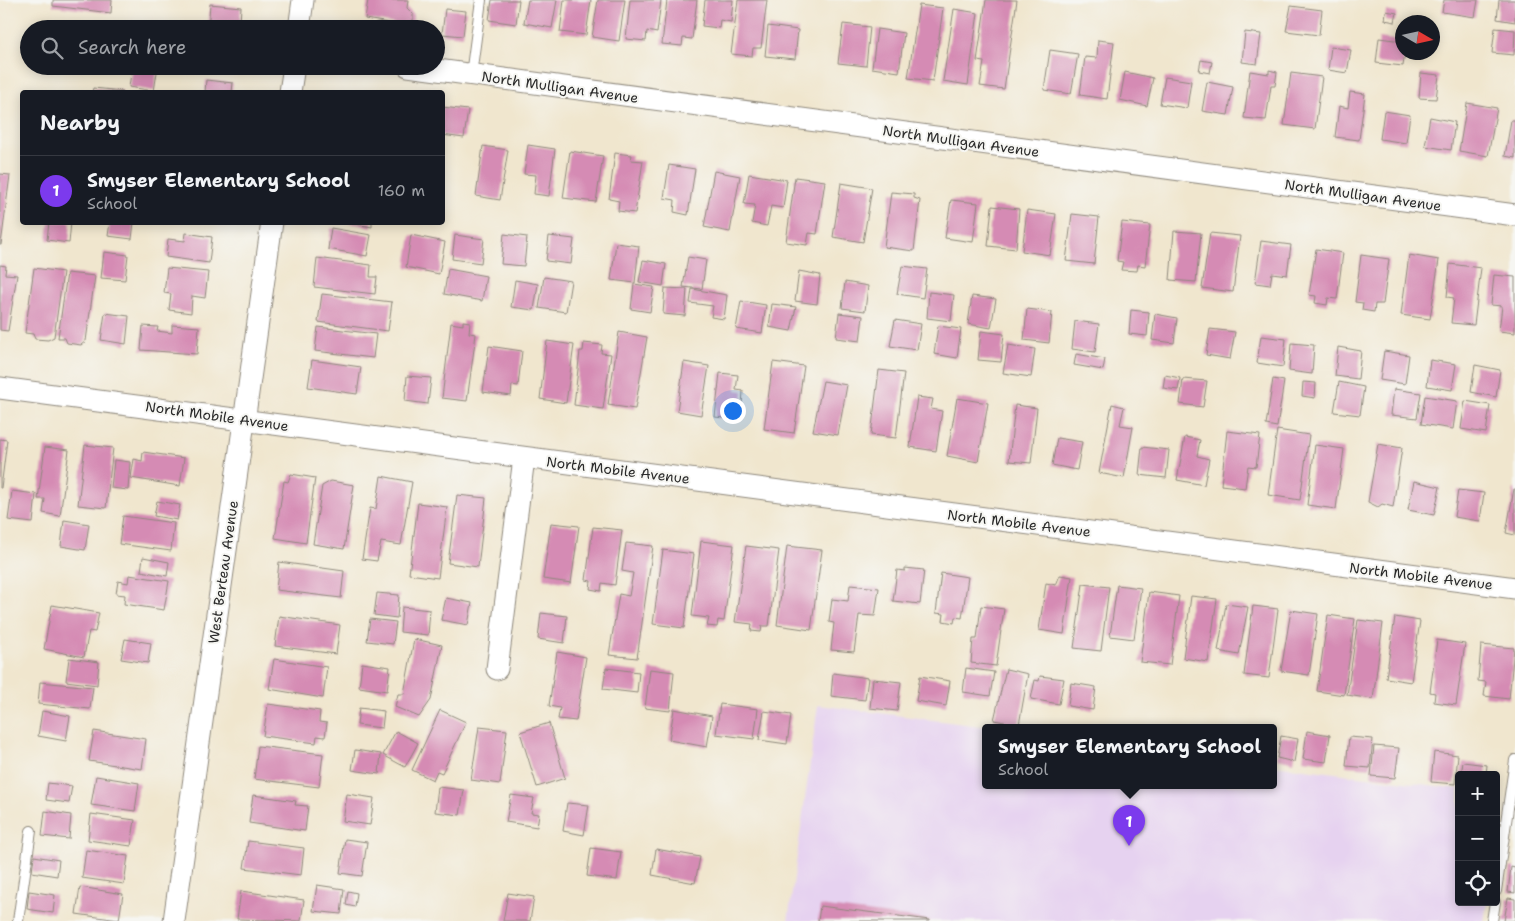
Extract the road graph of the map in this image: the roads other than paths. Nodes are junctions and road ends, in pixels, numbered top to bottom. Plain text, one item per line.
1 (303, 0) edge
2 (481, 0) edge
3 (300, 20) edge
4 (445, 71) edge
5 (293, 75) edge
6 (470, 75) junction
7 (290, 90) edge
8 (1515, 215) edge
9 (272, 225) edge
10 (0, 388) edge
11 (244, 420) junction
12 (524, 458) junction
13 (1515, 588) edge
14 (497, 669) dead end
15 (1515, 760) edge
16 (31, 831) dead end
17 (1500, 863) edge
18 (1494, 906) edge
19 (18, 921) edge
20 (174, 921) edge
21 (1492, 921) edge

1 - 3 street
2 - 6 lane
4 - 6 street, North Mulligan Avenue
5 - 7 street
6 - 8 street, North Mulligan Avenue
9 - 11 street, West Berteau Avenue
10 - 11 street, North Mobile Avenue
11 - 12 street, North Mobile Avenue
11 - 20 street, West Berteau Avenue
12 - 13 street, North Mobile Avenue
12 - 14 street
15 - 17 lane
16 - 19 lane
18 - 21 lane

